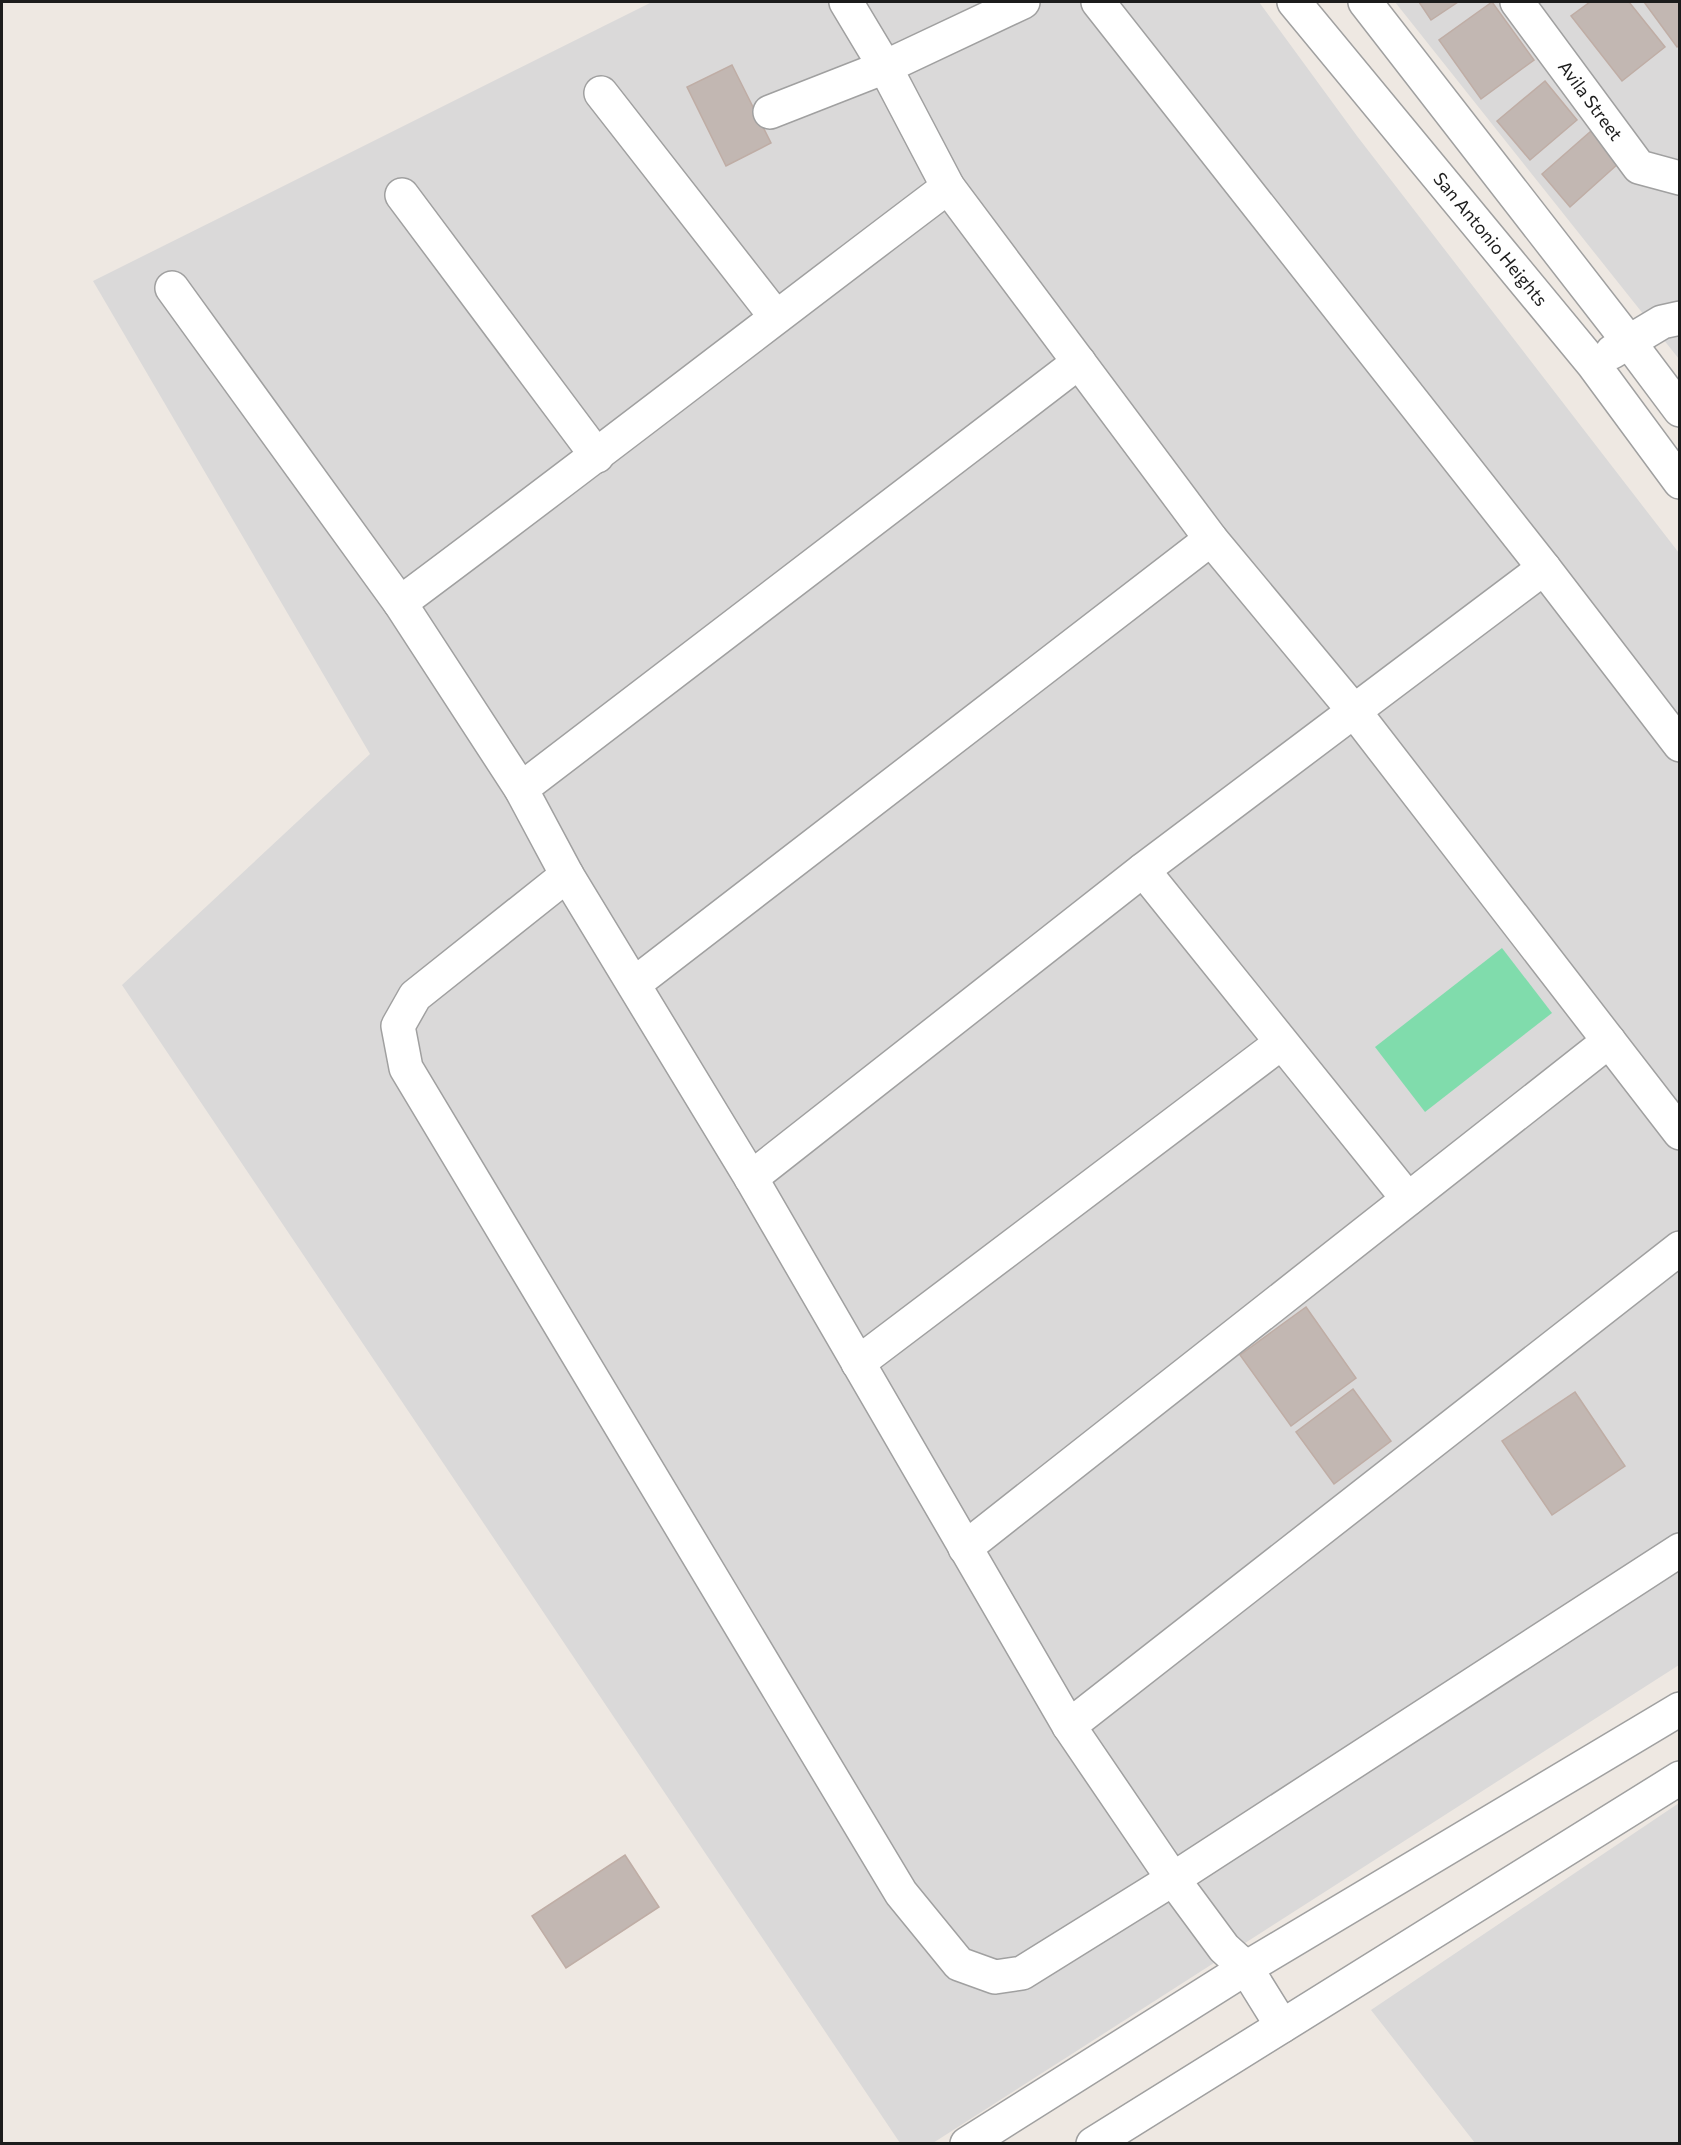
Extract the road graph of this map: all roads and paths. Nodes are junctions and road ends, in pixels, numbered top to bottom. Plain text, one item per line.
1 (846, 2) edge
2 (1023, 2) edge
3 (1098, 2) edge
4 (1294, 2) edge
5 (1365, 2) edge
6 (1516, 2) edge
7 (885, 67) junction
8 (601, 93) dead end
9 (770, 112) dead end
10 (1680, 178) edge
11 (948, 187) junction
12 (402, 195) dead end
13 (172, 288) dead end
14 (776, 317) junction
15 (1680, 318) edge
16 (1629, 342) junction
17 (1079, 363) junction
18 (1593, 364) junction
19 (1680, 410) edge
20 (597, 456) junction
21 (1680, 483) edge
22 (1211, 539) junction
23 (1544, 568) junction
24 (400, 603) junction
25 (1354, 711) junction
26 (1680, 745) edge
27 (521, 789) junction
28 (1143, 870) junction
29 (567, 875) junction
30 (634, 984) junction
31 (1609, 1041) junction
32 (1281, 1043) junction
33 (1680, 1133) edge
34 (751, 1178) junction
35 (1408, 1199) junction
36 (1680, 1248) edge
37 (858, 1363) junction
38 (965, 1548) junction
39 (1680, 1550) edge
40 (1680, 1709) edge
41 (1069, 1725) junction
42 (1680, 1778) edge
43 (1173, 1879) junction
44 (1246, 1968) junction
45 (1282, 2026) junction
46 (967, 2144) edge
47 (1093, 2144) edge

1 - 7 street
2 - 7 street
3 - 23 street
4 - 18 street, San Antonio Heights
5 - 16 street
6 - 10 street, Avila Street
7 - 9 street
7 - 11 street
8 - 14 street
11 - 14 street
11 - 17 street
12 - 20 street
13 - 24 street
14 - 20 street
15 - 16 street
16 - 18 street
16 - 19 street
17 - 22 street
17 - 27 street
18 - 21 street, San Antonio Heights
20 - 24 street
22 - 25 street
22 - 30 street
23 - 25 street
23 - 26 street
24 - 27 street
25 - 28 street
25 - 31 street
27 - 29 street
28 - 32 street
28 - 34 street
29 - 30 street
29 - 43 street
30 - 34 street
31 - 33 street
31 - 35 street
32 - 35 street
32 - 37 street
34 - 37 street
35 - 38 street
36 - 41 street
37 - 38 street
38 - 41 street
39 - 43 street
40 - 44 street
41 - 43 street
42 - 45 street
43 - 44 street
44 - 45 street
44 - 46 street
45 - 47 street

